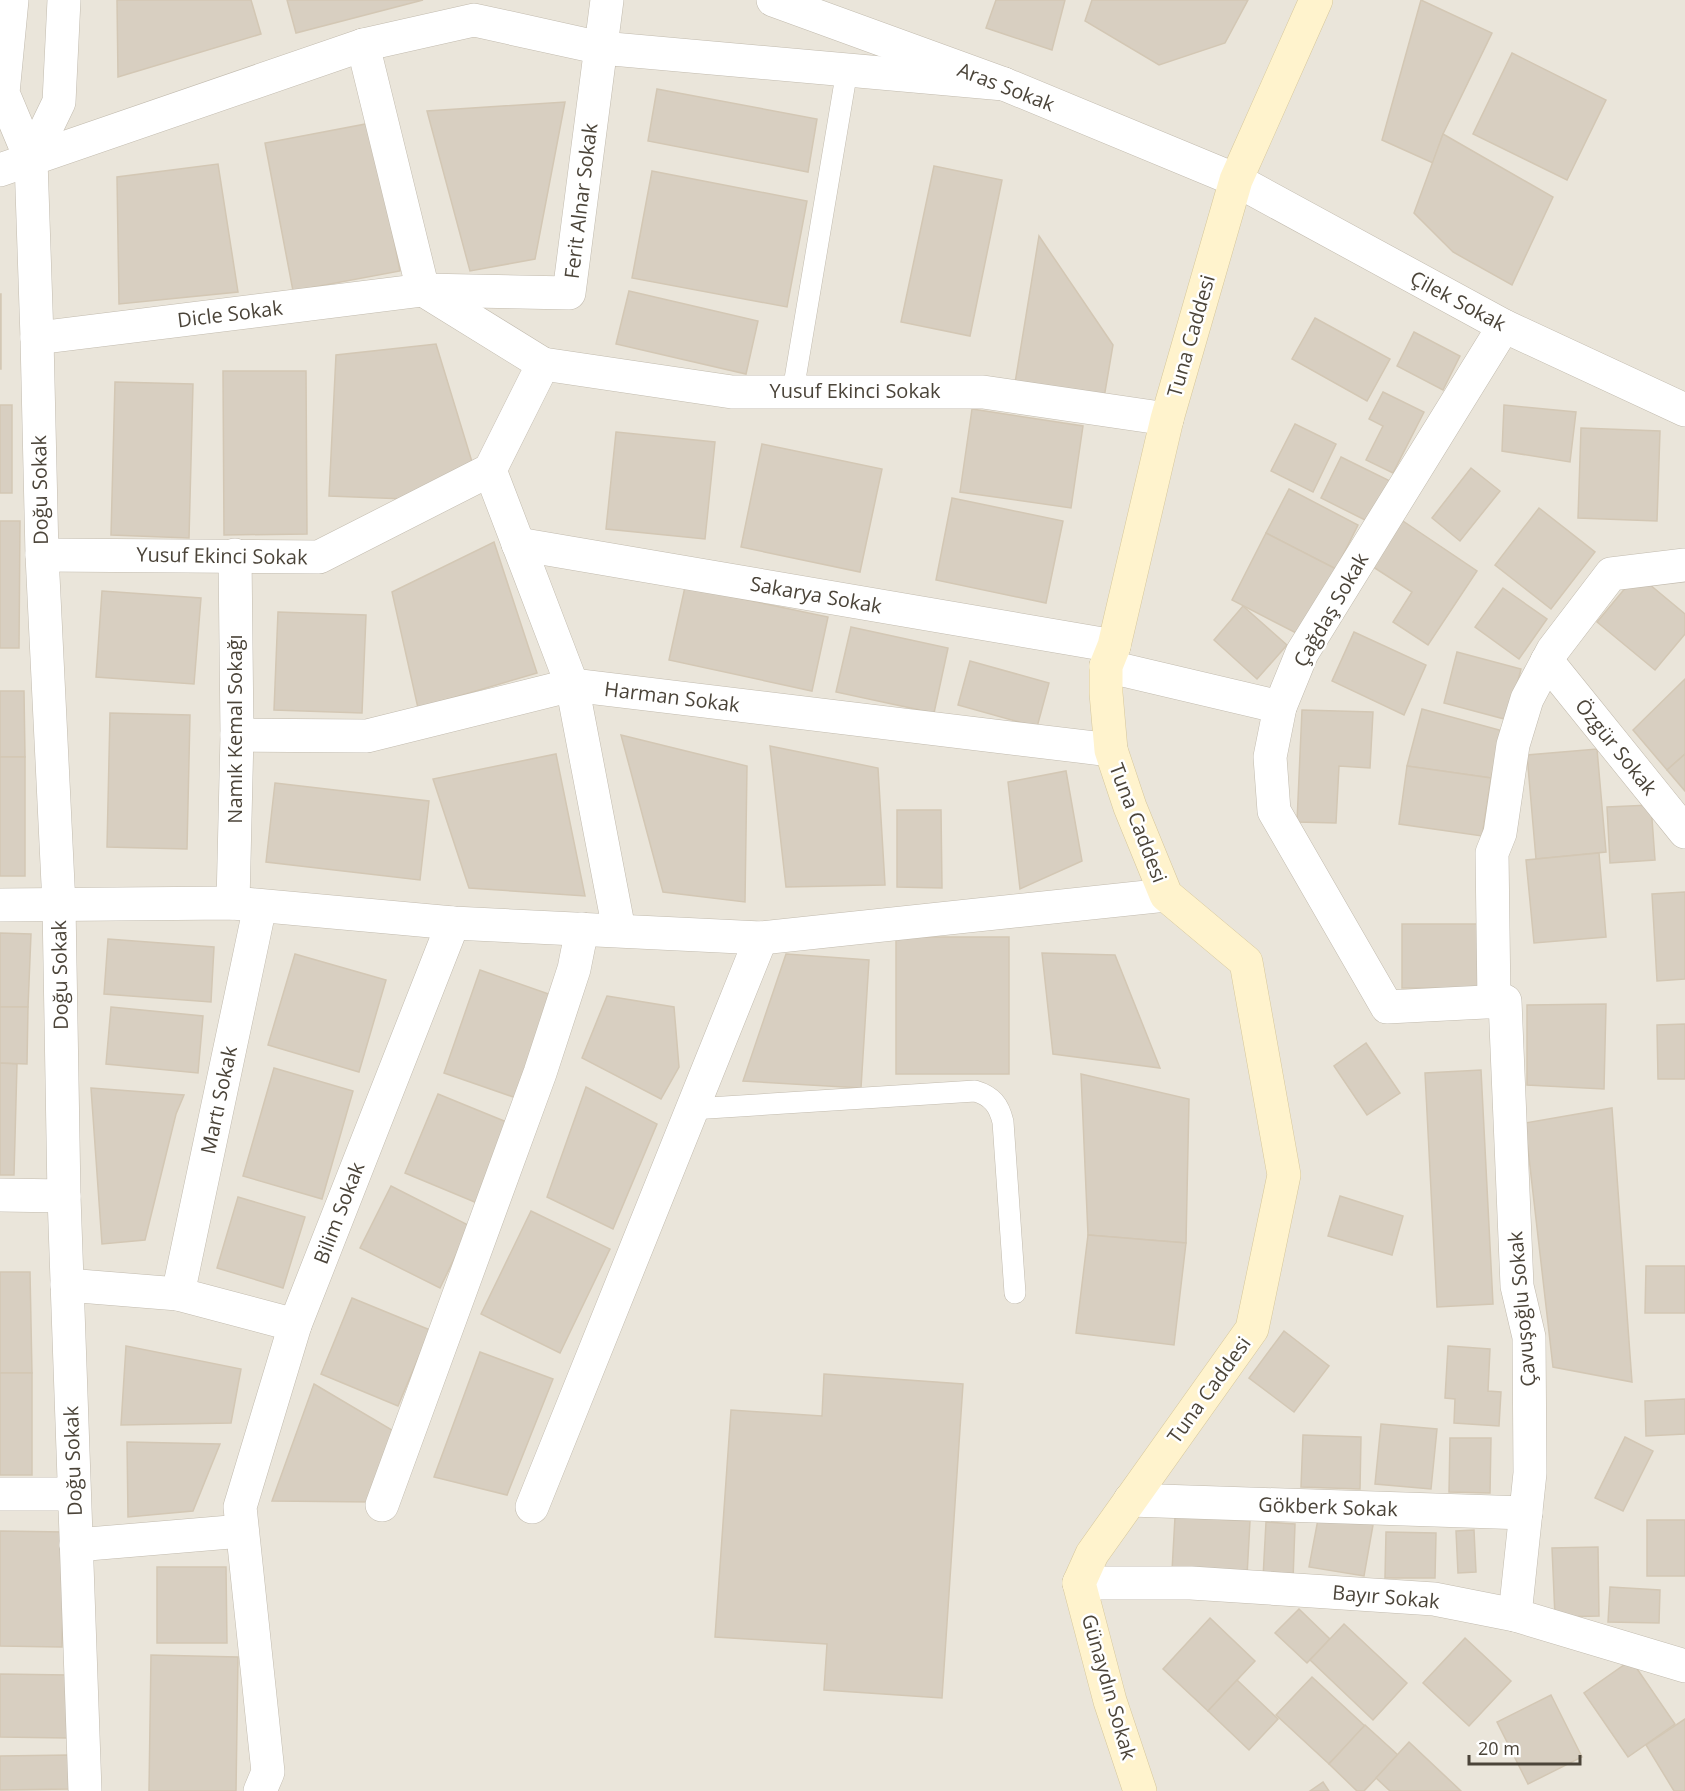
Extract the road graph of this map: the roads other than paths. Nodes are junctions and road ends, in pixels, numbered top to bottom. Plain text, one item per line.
1 (12, 0) edge
2 (64, 0) edge
3 (607, 0) edge
4 (773, 0) edge
5 (1316, 0) edge
6 (363, 45) junction
7 (601, 48) junction
8 (847, 70) junction
9 (1004, 84) junction
10 (31, 160) junction
11 (0, 170) edge
12 (1236, 180) junction
13 (423, 290) junction
14 (1504, 326) junction
15 (37, 338) junction
16 (543, 364) junction
17 (793, 391) junction
18 (1685, 410) edge
19 (1167, 419) junction
20 (490, 470) junction
21 (518, 544) junction
22 (42, 555) junction
23 (236, 555) junction
24 (1685, 565) edge
25 (1110, 656) junction
26 (1547, 661) junction
27 (572, 685) junction
28 (1280, 707) junction
29 (237, 735) junction
30 (1111, 750) junction
31 (1685, 832) edge
32 (1166, 895) junction
33 (247, 904) junction
34 (0, 905) edge
35 (59, 905) junction
36 (453, 923) junction
37 (582, 929) junction
38 (619, 930) junction
39 (761, 938) junction
40 (1499, 1002) junction
41 (692, 1109) junction
42 (0, 1195) edge
43 (64, 1196) junction
44 (67, 1285) junction
45 (1016, 1293) dead end
46 (178, 1294) junction
47 (295, 1325) junction
48 (0, 1494) edge
49 (74, 1494) junction
50 (1130, 1500) junction
51 (382, 1505) dead end
52 (532, 1507) dead end
53 (1526, 1513) junction
54 (241, 1519) junction
55 (76, 1545) junction
56 (1079, 1582) junction
57 (1515, 1615) junction
58 (1685, 1666) edge
59 (85, 1791) edge
60 (260, 1791) edge
61 (1140, 1791) edge

1 - 10 street
2 - 10 street
3 - 7 street, Ferit Alnar Sokak
4 - 9 street, Aras Sokak
5 - 12 street, Tuna Caddesi
6 - 7 street
6 - 10 street
6 - 13 street
7 - 8 street
7 - 13 street, Ferit Alnar Sokak
8 - 9 street
8 - 17 lane
9 - 12 street, Aras Sokak
10 - 11 street
10 - 15 street, Doğu Sokak
12 - 14 street, Çilek Sokak
12 - 19 street, Tuna Caddesi
13 - 15 street, Dicle Sokak
13 - 16 street
14 - 18 street, Çilek Sokak
14 - 28 street, Çağdaş Sokak
15 - 22 street, Doğu Sokak
16 - 17 street, Yusuf Ekinci Sokak
16 - 20 street
17 - 19 street, Yusuf Ekinci Sokak
19 - 25 street, Tuna Caddesi
20 - 21 street
20 - 23 street, Yusuf Ekinci Sokak
21 - 25 street, Sakarya Sokak
21 - 27 street
22 - 23 street, Yusuf Ekinci Sokak
22 - 35 street, Doğu Sokak
23 - 29 street, Namık Kemal Sokağı
24 - 26 street
25 - 28 street, Sakarya Sokak
25 - 30 street, Tuna Caddesi
26 - 31 street, Özgür Sokak
26 - 40 street
27 - 29 street, Harman Sokak
27 - 30 street, Harman Sokak
27 - 38 street
28 - 40 street, Çağdaş Sokak
29 - 33 street, Namık Kemal Sokağı
30 - 32 street, Tuna Caddesi
32 - 39 street
32 - 50 street, Tuna Caddesi
33 - 35 street
33 - 36 street
33 - 46 street, Martı Sokak
34 - 35 street
35 - 43 street, Doğu Sokak
36 - 37 street
36 - 47 street, Bilim Sokak
37 - 38 street
37 - 51 street
38 - 39 street
39 - 41 street
40 - 53 street, Çavuşoğlu Sokak
41 - 45 lane
41 - 52 street
42 - 43 street
43 - 44 street, Doğu Sokak
44 - 46 street
44 - 49 street, Doğu Sokak
46 - 47 street
47 - 54 street, Bilim Sokak
48 - 49 street
49 - 55 street, Doğu Sokak
50 - 53 street, Gökberk Sokak
50 - 56 street, Tuna Caddesi
53 - 57 street, Çavuşoğlu Sokak
54 - 55 street
54 - 60 street
55 - 59 street, Doğu Sokak
56 - 57 street, Bayır Sokak
56 - 61 street, Günaydın Sokak
57 - 58 street, Bayır Sokak

